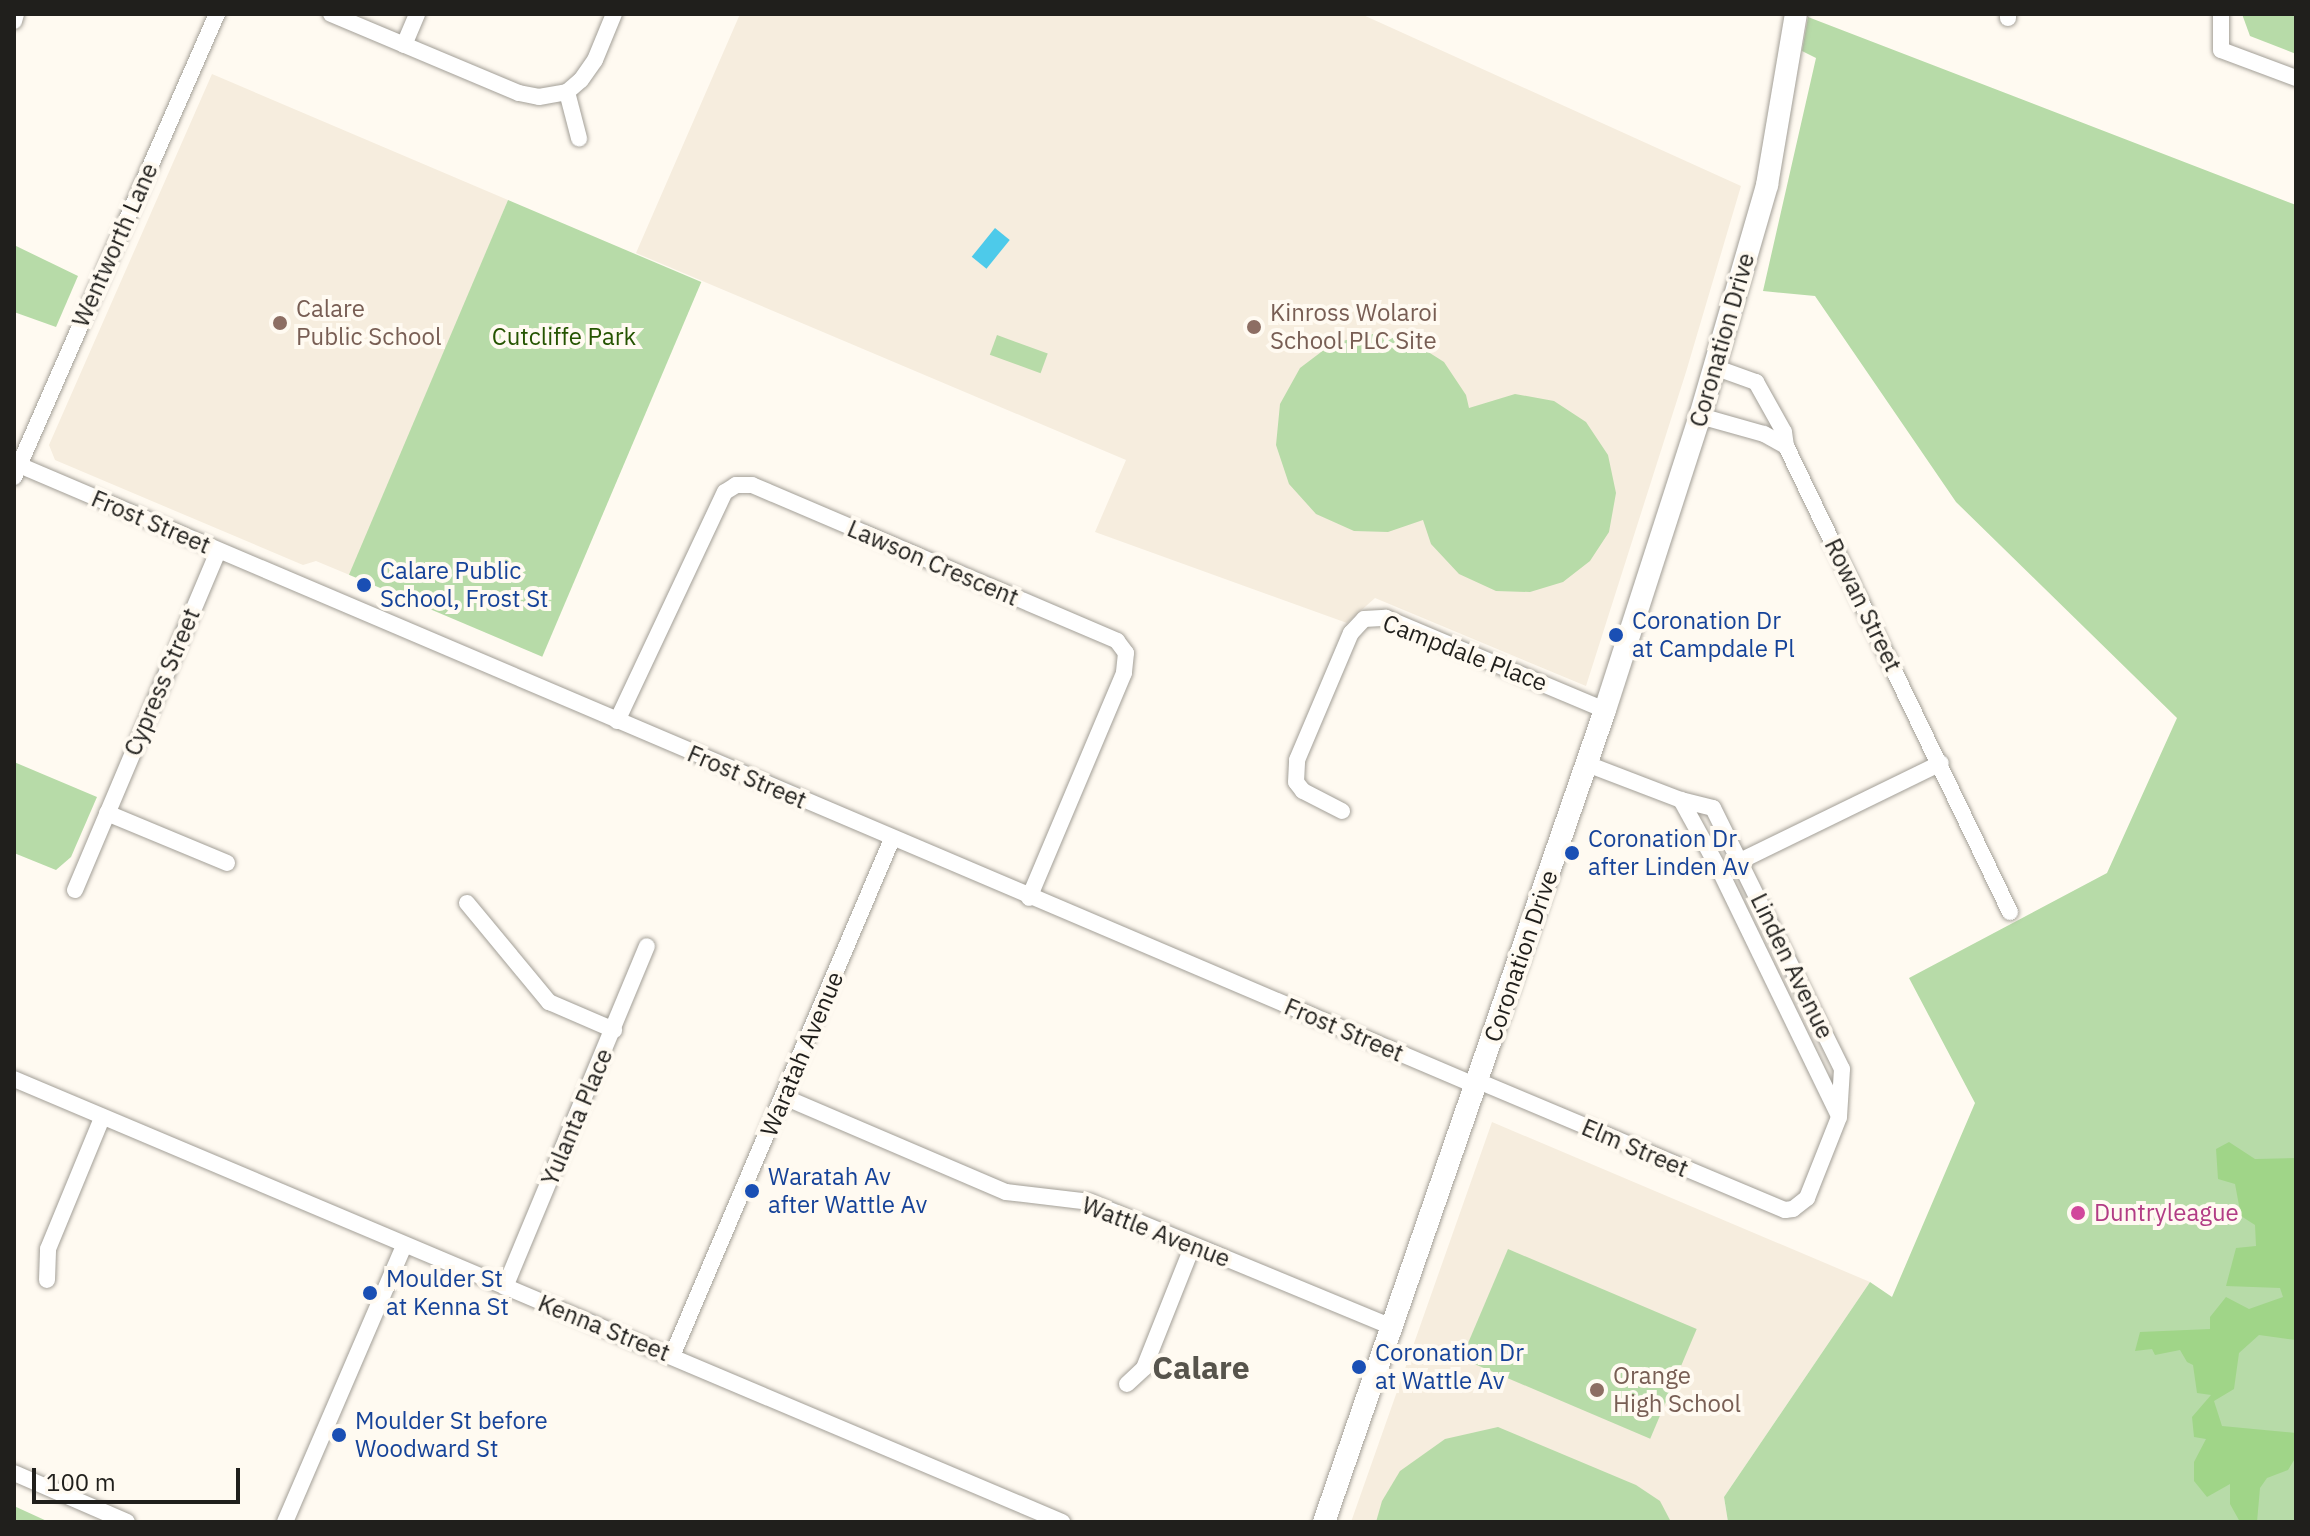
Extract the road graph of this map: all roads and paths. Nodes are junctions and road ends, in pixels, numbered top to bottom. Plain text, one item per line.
1 (16, 14) edge
2 (217, 14) edge
3 (331, 14) edge
4 (417, 14) edge
5 (614, 14) edge
6 (1796, 14) edge
7 (2221, 14) edge
8 (14, 21) edge
9 (404, 45) junction
10 (2296, 78) edge
11 (567, 92) junction
12 (579, 138) dead end
13 (1714, 367) junction
14 (1700, 416) junction
15 (1786, 446) junction
16 (17, 471) edge
17 (218, 551) junction
18 (1605, 710) junction
19 (617, 721) junction
20 (1941, 763) junction
21 (1587, 764) junction
22 (1681, 800) junction
23 (1342, 811) dead end
24 (107, 813) junction
25 (892, 839) junction
26 (1741, 860) junction
27 (227, 863) dead end
28 (1720, 871) junction
29 (75, 890) dead end
30 (1029, 898) junction
31 (467, 903) dead end
32 (2010, 912) dead end
33 (647, 946) dead end
34 (614, 1030) junction
35 (14, 1079) edge
36 (1478, 1084) junction
37 (784, 1097) junction
38 (1839, 1117) junction
39 (102, 1118) junction
40 (1793, 1209) joint
41 (1193, 1245) junction
42 (404, 1246) junction
43 (47, 1280) dead end
44 (505, 1287) junction
45 (1392, 1327) junction
46 (672, 1356) junction
47 (1127, 1384) dead end
48 (14, 1473) edge
49 (127, 1522) edge
50 (285, 1522) edge
51 (1062, 1522) edge
52 (1324, 1522) edge

1 - 8 street
2 - 16 street, Wentworth Lane
3 - 9 street
4 - 9 street
5 - 11 street
6 - 13 main road, Coronation Drive
7 - 10 street
9 - 11 street
11 - 12 street
13 - 14 main road, Coronation Drive
13 - 15 street, Rowan Street
14 - 15 street
14 - 18 main road, Coronation Drive
15 - 20 street, Rowan Street
16 - 17 street, Frost Street
17 - 19 street, Frost Street
17 - 24 street, Cypress Street
18 - 21 main road, Coronation Drive
18 - 23 street, Campdale Place
19 - 25 street, Frost Street
19 - 30 street, Lawson Crescent
20 - 26 street
20 - 32 street, Rowan Street
21 - 22 street, Linden Avenue
21 - 36 main road, Coronation Drive
22 - 26 street, Linden Avenue
22 - 28 street, Linden Avenue
24 - 27 street
24 - 29 street, Cypress Street
25 - 30 street, Frost Street
25 - 37 street, Waratah Avenue
26 - 28 street
26 - 38 street, Linden Avenue
28 - 38 street, Linden Avenue
30 - 36 street, Frost Street
31 - 34 street
33 - 34 street, Yulanta Place
34 - 44 street, Yulanta Place
35 - 39 street, Kenna Street
36 - 40 street, Elm Street
36 - 45 main road, Coronation Drive
37 - 41 street, Wattle Avenue
37 - 46 street, Waratah Avenue
38 - 40 street, Linden Avenue
39 - 42 street, Kenna Street
39 - 43 street
41 - 45 street, Wattle Avenue
41 - 47 street
42 - 44 street, Kenna Street
42 - 50 street
44 - 46 street, Kenna Street
45 - 52 main road, Coronation Drive
46 - 51 street, Kenna Street
48 - 49 street

